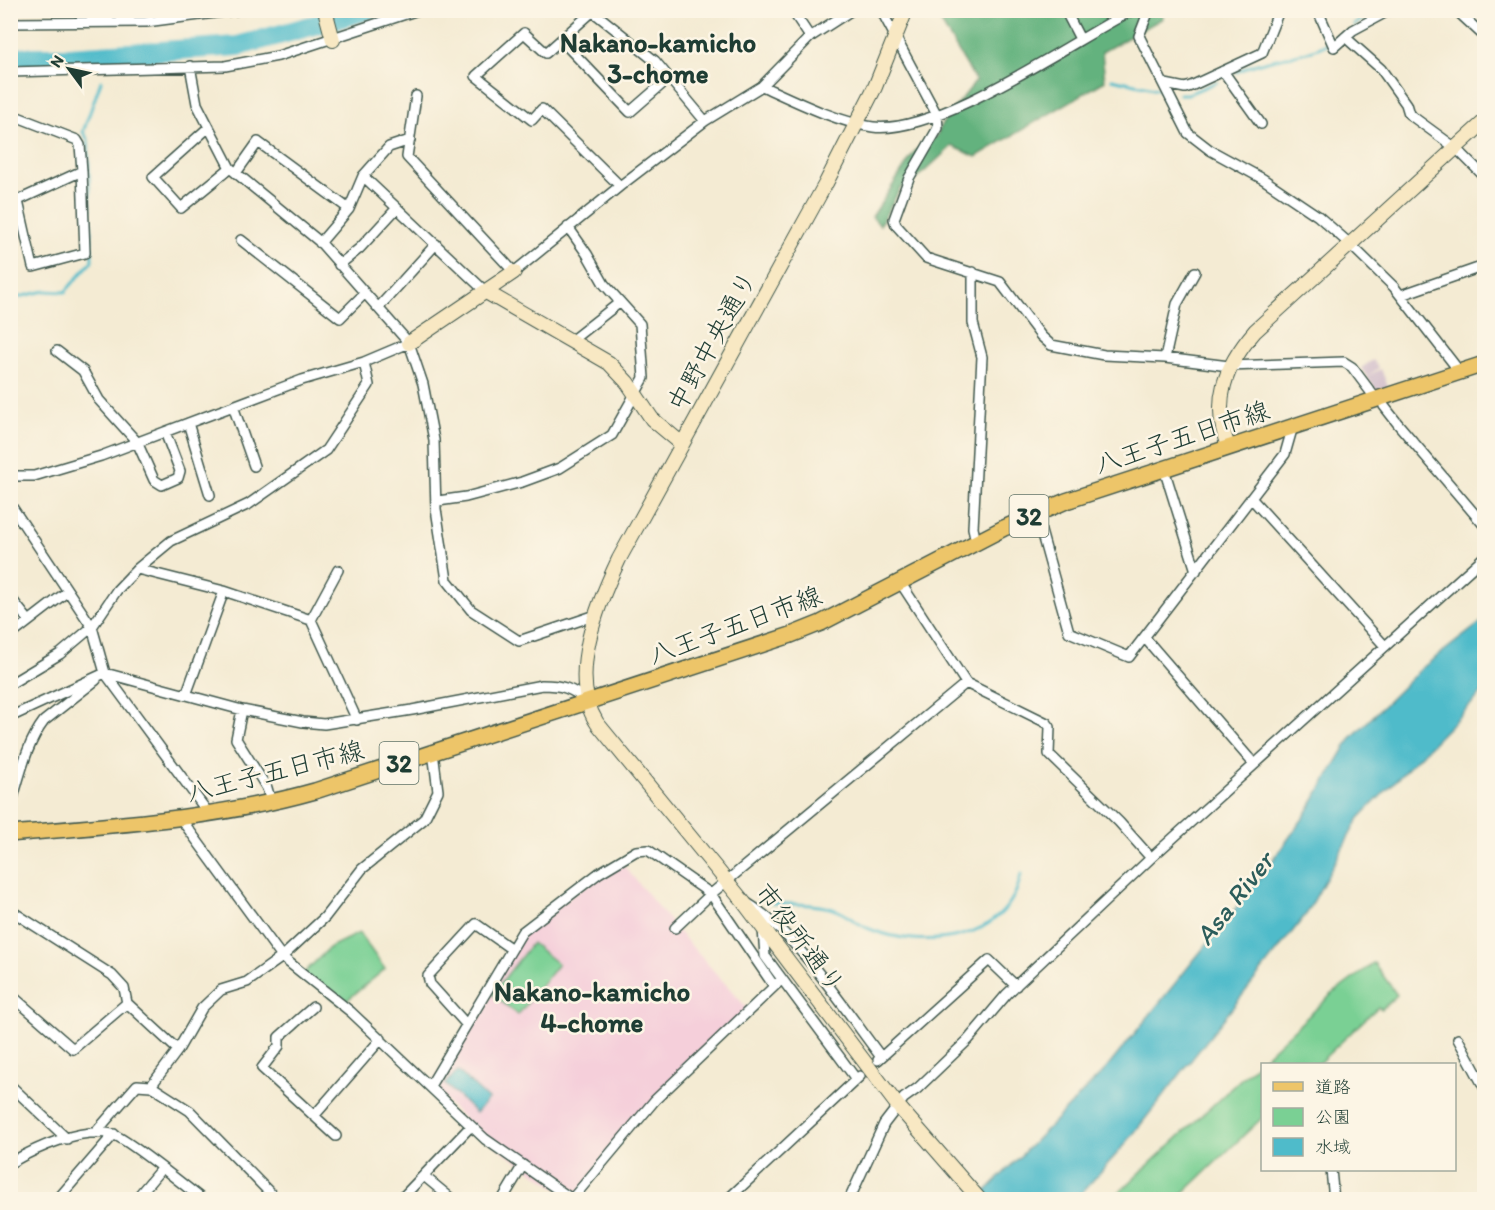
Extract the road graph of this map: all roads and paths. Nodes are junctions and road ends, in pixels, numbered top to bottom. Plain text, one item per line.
1 (238, 10) edge
2 (324, 10) edge
3 (418, 10) edge
4 (792, 10) edge
5 (852, 10) edge
6 (881, 10) edge
7 (906, 10) edge
8 (1065, 10) edge
9 (1133, 10) edge
10 (1149, 10) edge
11 (1390, 10) edge
12 (1456, 10) edge
13 (591, 11) edge
14 (1318, 11) edge
15 (1278, 13) dead end
16 (10, 23) edge
17 (1485, 36) edge
18 (810, 37) junction
19 (1345, 37) junction
20 (332, 39) junction
21 (896, 39) junction
22 (1080, 39) junction
23 (561, 40) junction
24 (190, 66) junction
25 (1223, 71) junction
26 (10, 72) edge
27 (669, 78) junction
28 (1165, 84) junction
29 (762, 86) junction
30 (416, 96) dead end
31 (10, 114) edge
32 (937, 116) junction
33 (705, 122) junction
34 (857, 122) junction
35 (1485, 122) edge
36 (1261, 124) dead end
37 (208, 127) junction
38 (410, 140) junction
39 (1457, 149) junction
40 (82, 171) junction
41 (233, 171) junction
42 (363, 176) junction
43 (1485, 177) edge
44 (620, 186) junction
45 (10, 191) edge
46 (14, 203) edge
47 (397, 208) junction
48 (348, 209) junction
49 (568, 227) junction
50 (241, 240) dead end
51 (320, 243) junction
52 (436, 244) junction
53 (1351, 244) junction
54 (339, 265) junction
55 (1485, 266) edge
56 (514, 272) junction
57 (973, 272) junction
58 (1195, 272) dead end
59 (486, 292) junction
60 (365, 293) junction
61 (1401, 295) junction
62 (619, 303) junction
63 (379, 307) junction
64 (572, 340) junction
65 (409, 343) junction
66 (57, 351) dead end
67 (1165, 358) junction
68 (364, 362) junction
69 (1485, 364) edge
70 (1229, 366) junction
71 (1460, 372) junction
72 (635, 394) junction
73 (1379, 398) junction
74 (233, 406) junction
75 (188, 423) junction
76 (1293, 426) junction
77 (165, 432) junction
78 (137, 442) junction
79 (682, 444) junction
80 (1228, 447) junction
81 (254, 466) dead end
82 (1164, 469) junction
83 (10, 476) edge
84 (210, 495) dead end
85 (1251, 498) junction
86 (438, 501) junction
87 (10, 504) edge
88 (1036, 513) junction
89 (19, 517) junction
90 (10, 524) edge
91 (1485, 525) edge
92 (975, 542) junction
93 (1485, 557) edge
94 (138, 568) junction
95 (338, 570) dead end
96 (1196, 571) junction
97 (900, 582) junction
98 (68, 591) junction
99 (224, 591) junction
100 (10, 597) edge
101 (596, 615) junction
102 (311, 620) junction
103 (29, 621) junction
104 (92, 627) junction
105 (11, 635) edge
106 (1145, 638) junction
107 (1384, 645) junction
108 (105, 673) junction
109 (966, 683) junction
110 (10, 684) edge
111 (186, 695) junction
112 (587, 701) junction
113 (242, 710) junction
114 (10, 717) edge
115 (357, 720) junction
116 (433, 752) junction
117 (1254, 764) junction
118 (271, 802) junction
119 (10, 807) edge
120 (209, 814) junction
121 (181, 819) junction
122 (10, 834) edge
123 (1151, 858) junction
124 (727, 883) junction
125 (711, 894) junction
126 (742, 900) junction
127 (10, 910) edge
128 (675, 928) dead end
129 (763, 929) junction
130 (510, 948) junction
131 (282, 957) junction
132 (777, 983) junction
133 (1016, 986) junction
134 (10, 994) edge
135 (127, 1002) junction
136 (313, 1007) dead end
137 (466, 1024) junction
138 (381, 1039) junction
139 (1458, 1039) dead end
140 (178, 1050) junction
141 (10, 1085) edge
142 (151, 1086) junction
143 (430, 1086) junction
144 (1485, 1088) edge
145 (900, 1108) junction
146 (314, 1116) junction
147 (471, 1126) junction
148 (95, 1133) junction
149 (114, 1134) junction
150 (336, 1136) dead end
151 (67, 1139) junction
152 (10, 1163) edge
153 (523, 1165) junction
154 (161, 1169) junction
155 (1331, 1171) edge
156 (424, 1176) junction
157 (572, 1199) edge
158 (57, 1200) edge
159 (135, 1200) edge
160 (203, 1200) edge
161 (277, 1200) edge
162 (400, 1200) edge
163 (453, 1200) edge
164 (502, 1200) edge
165 (727, 1200) edge
166 (849, 1200) edge
167 (980, 1200) edge
168 (1334, 1200) edge

1 - 16 street
2 - 20 street
3 - 20 street
4 - 18 street
5 - 18 street
6 - 21 street
7 - 21 street, 中野中央通り
8 - 22 street
9 - 22 street
10 - 28 street
11 - 19 street
12 - 17 street
13 - 23 street
13 - 27 street
14 - 19 street
15 - 25 street
18 - 29 street
19 - 39 street
20 - 24 street
21 - 32 street
21 - 34 street, 中野中央通り
22 - 32 street
23 - 27 street
23 - 44 street
24 - 26 street
24 - 37 street
25 - 28 street
25 - 36 street
27 - 33 street
28 - 53 street
29 - 33 street
29 - 34 street
30 - 38 street
31 - 40 street
32 - 34 street
32 - 57 street
33 - 44 street
34 - 79 street, 中野中央通り
35 - 39 street
37 - 41 street
37 - 41 street
38 - 42 street
38 - 56 street
39 - 43 street
39 - 53 street
40 - 46 street
40 - 46 street
41 - 48 street
41 - 51 street
42 - 47 street
42 - 48 street
44 - 49 street
45 - 46 street
47 - 52 street
47 - 54 street
48 - 51 street
49 - 56 street
49 - 62 street
50 - 60 street
51 - 54 street
52 - 59 street
52 - 63 street
53 - 61 street
53 - 70 street
54 - 60 street
55 - 61 street
56 - 59 street
57 - 67 street
57 - 92 street
58 - 67 street
59 - 64 street
59 - 65 street
60 - 63 street
61 - 71 street
62 - 64 street
62 - 72 street
63 - 65 street
64 - 72 street
65 - 68 street
65 - 86 street
66 - 78 street
67 - 70 street
68 - 74 street
68 - 94 street
69 - 71 main road, 八王子五日市線 / 32
70 - 73 street
70 - 80 street
71 - 73 main road, 八王子五日市線 / 32
72 - 79 street
72 - 86 street
73 - 76 main road, 八王子五日市線 / 32
73 - 91 street
74 - 75 street
74 - 81 street
75 - 77 street
75 - 84 street
76 - 80 main road, 八王子五日市線 / 32
76 - 85 street
77 - 78 street
77 - 78 street
78 - 83 street
79 - 101 street, 中野中央通り
80 - 82 main road, 八王子五日市線 / 32
82 - 88 main road, 八王子五日市線 / 32
82 - 96 street
85 - 96 street
85 - 107 street
86 - 101 street
87 - 89 street
88 - 92 main road, 八王子五日市線 / 32
88 - 106 street
89 - 90 street
89 - 98 street
92 - 97 main road, 八王子五日市線 / 32
93 - 107 street
94 - 99 street
94 - 104 street
95 - 102 street
96 - 106 street
97 - 109 street
97 - 112 main road, 八王子五日市線 / 32
98 - 103 street
98 - 104 street
99 - 102 street
99 - 111 street
100 - 103 street
101 - 112 street, 中野中央通り
102 - 115 street
103 - 105 street
104 - 108 street
104 - 110 street
106 - 117 street
107 - 117 street
108 - 111 street
108 - 114 street
108 - 119 street
108 - 120 street
109 - 123 street
109 - 124 street
111 - 113 street
112 - 115 street
112 - 116 main road, 八王子五日市線 / 32
112 - 124 street, 市役所通り
113 - 115 street
113 - 118 street
116 - 118 main road, 八王子五日市線 / 32
116 - 131 street
117 - 123 street
118 - 120 main road, 八王子五日市線 / 32
120 - 121 main road, 八王子五日市線 / 32
121 - 122 main road, 八王子五日市線 / 32
121 - 131 street
123 - 133 street
124 - 125 street
124 - 126 street, 市役所通り
125 - 128 street
125 - 130 street
125 - 132 street
126 - 129 street, 市役所通り
126 - 133 street
127 - 135 street
129 - 132 street
129 - 145 street, 市役所通り
130 - 137 street
130 - 137 street
131 - 138 street
131 - 140 street
132 - 157 street
132 - 165 street
133 - 145 street
134 - 135 street
135 - 140 street
136 - 146 street
137 - 143 street
138 - 143 street
138 - 146 street
139 - 144 street
140 - 142 street
141 - 151 street
142 - 148 street
142 - 161 street
143 - 147 street
145 - 166 street
145 - 167 street, 市役所通り
146 - 150 street
147 - 153 street
147 - 156 street
148 - 149 street
148 - 151 street
149 - 154 street
149 - 158 street
151 - 152 street
153 - 157 street
153 - 164 street
154 - 159 street
154 - 160 street
155 - 168 street
156 - 162 street
156 - 163 street

